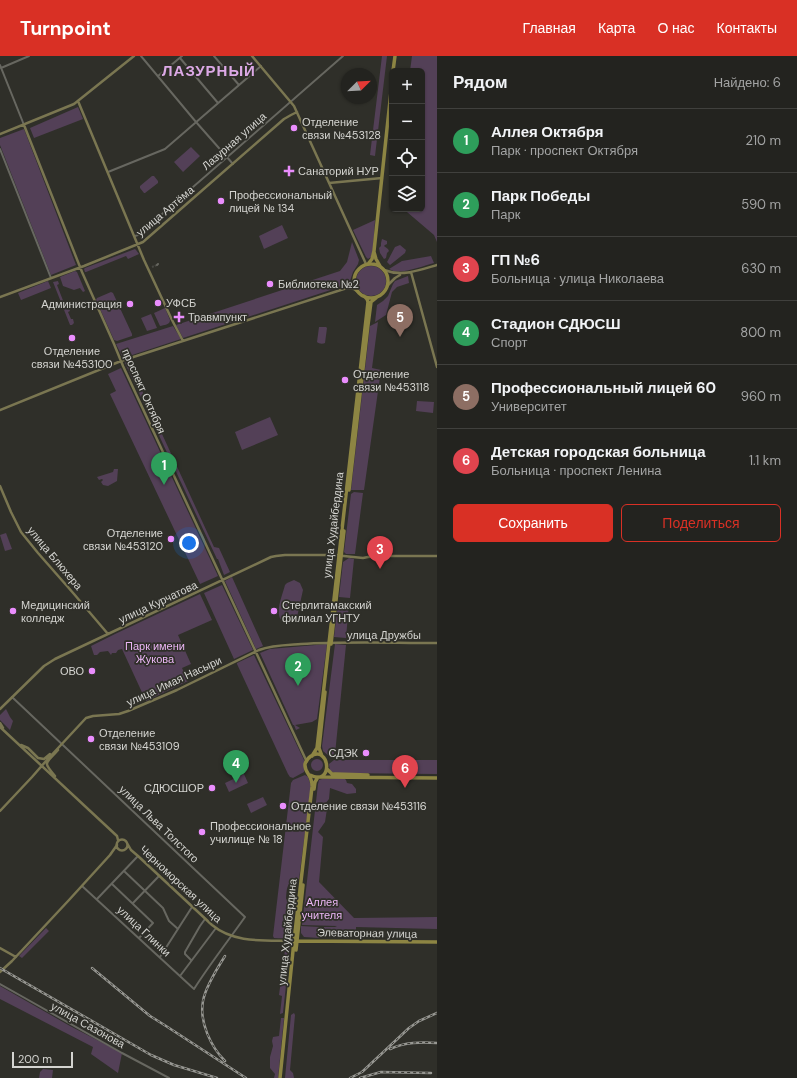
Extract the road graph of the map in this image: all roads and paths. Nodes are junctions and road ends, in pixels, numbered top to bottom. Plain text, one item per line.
1 (29, 56) edge
2 (134, 56) edge
3 (141, 56) edge
4 (214, 56) edge
5 (252, 56) edge
6 (343, 56) edge
7 (395, 56) edge
8 (181, 57) edge
9 (0, 66) edge
10 (261, 66) junction
11 (393, 68) edge
12 (158, 76) junction
13 (239, 86) junction
14 (78, 101) junction
15 (291, 102) junction
16 (218, 103) junction
17 (390, 104) edge
18 (297, 112) junction
19 (196, 122) junction
20 (24, 125) junction
21 (0, 134) edge
22 (0, 149) edge
23 (227, 158) junction
24 (233, 164) junction
25 (108, 172) junction
26 (382, 178) junction
27 (329, 184) junction
28 (135, 236) junction
29 (138, 244) junction
30 (374, 251) junction
31 (367, 264) junction
32 (437, 265) edge
33 (80, 267) junction
34 (152, 267) tunnel mouth
35 (148, 268) junction
36 (383, 269) junction
37 (411, 272) junction
38 (402, 274) junction
39 (51, 278) junction
40 (354, 280) junction
41 (387, 286) junction
42 (347, 288) junction
43 (358, 292) junction
44 (364, 296) junction
45 (0, 297) edge
46 (376, 298) junction
47 (183, 341) junction
48 (121, 361) junction
49 (437, 367) edge
50 (0, 410) edge
51 (0, 486) edge
52 (340, 555) junction
53 (437, 556) edge
54 (223, 580) junction
55 (108, 634) junction
56 (330, 643) junction
57 (437, 643) edge
58 (256, 652) junction
59 (12, 697) junction
60 (0, 709) edge
61 (0, 723) edge
62 (0, 726) edge
63 (6, 732) junction
64 (20, 745) junction
65 (61, 745) junction
66 (302, 749) junction
67 (312, 756) junction
68 (322, 756) junction
69 (306, 761) junction
70 (42, 766) junction
71 (327, 769) junction
72 (310, 776) junction
73 (319, 777) junction
74 (437, 777) edge
75 (59, 782) junction
76 (313, 787) junction
77 (0, 811) edge
78 (117, 836) junction
79 (124, 839) junction
80 (118, 840) junction
81 (127, 843) junction
82 (116, 845) junction
83 (119, 849) junction
84 (125, 849) junction
85 (114, 850) junction
86 (131, 850) junction
87 (138, 856) junction
88 (124, 871) junction
89 (159, 876) junction
90 (112, 884) junction
91 (82, 886) junction
92 (145, 890) junction
93 (97, 899) junction
94 (133, 903) junction
95 (192, 907) junction
96 (205, 919) junction
97 (216, 928) junction
98 (178, 929) junction
99 (232, 936) junction
100 (139, 938) junction
101 (296, 941) junction
102 (437, 942) edge
103 (0, 948) edge
104 (16, 957) junction
105 (160, 957) junction
106 (191, 960) junction
107 (0, 972) edge
108 (180, 976) junction
109 (0, 984) edge
110 (170, 1078) edge
111 (281, 1078) edge

1 - 9 street
2 - 14 main road
3 - 12 street
4 - 13 street
5 - 10 main road
6 - 15 street, Лазурная улица
7 - 11 main road
8 - 12 street
8 - 16 street
9 - 20 street, проспект Октября
10 - 13 street
10 - 15 main road
12 - 19 street
13 - 16 street
14 - 20 main road
14 - 25 main road
15 - 18 main road
15 - 23 street, Лазурная улица
16 - 19 street
17 - 26 main road
18 - 24 main road, улица Артёма
18 - 27 main road
19 - 23 street
19 - 25 street
20 - 21 main road
20 - 33 main road, проспект Октября
22 - 39 street
23 - 24 street
23 - 28 street, Лазурная улица
24 - 29 main road, улица Артёма
25 - 28 main road
26 - 27 main road
26 - 30 main road
27 - 31 main road
28 - 29 main road
29 - 33 main road, улица Артёма
29 - 35 main road
30 - 31 main road
30 - 36 main road
31 - 36 main road
31 - 40 main road
32 - 37 main road
33 - 39 main road, улица Артёма
33 - 48 main road, проспект Октября
34 - 35 street
35 - 47 main road
36 - 38 main road
36 - 41 main road
37 - 38 main road
37 - 49 main road
38 - 41 main road
39 - 45 main road, улица Артёма
40 - 42 main road
40 - 43 main road
41 - 46 main road
42 - 43 main road
42 - 47 main road
43 - 44 main road
44 - 46 main road
44 - 52 main road, улица Худайбердина
46 - 52 main road, улица Худайбердина
47 - 48 main road
48 - 50 main road
48 - 54 main road, проспект Октября
51 - 55 main road, улица Блюхера
52 - 53 main road, улица Курчатова
52 - 54 main road, улица Курчатова
52 - 56 main road, улица Худайбердина
54 - 55 main road, улица Курчатова
54 - 58 main road, проспект Октября
55 - 59 main road, улица Курчатова
56 - 57 main road, улица Дружбы
56 - 58 main road, улица Имая Насыри
56 - 67 main road, улица Худайбердина
56 - 68 main road, улица Худайбердина
58 - 65 main road, улица Имая Насыри
58 - 66 main road, проспект Октября
59 - 60 main road, улица Курчатова
59 - 65 street, улица Льва Толстого
61 - 63 main road
62 - 63 main road
63 - 64 main road
64 - 65 main road
64 - 70 main road
65 - 70 main road, улица Имая Насыри
65 - 75 main road
65 - 99 street, улица Льва Толстого
66 - 67 main road
66 - 69 main road, проспект Октября
67 - 68 main road
67 - 69 main road
68 - 71 main road
69 - 72 main road
70 - 75 main road
70 - 77 main road, улица Имая Насыри
71 - 73 main road
71 - 74 main road
72 - 73 main road
72 - 76 main road
73 - 74 main road
73 - 76 main road
75 - 78 main road
76 - 101 main road, улица Худайбердина
78 - 79 main road
78 - 80 main road
79 - 80 main road
79 - 81 main road
80 - 82 main road
81 - 84 main road
81 - 86 main road, Черноморская улица
82 - 83 main road
82 - 85 main road
83 - 84 main road
83 - 85 main road
84 - 86 main road
85 - 91 main road
86 - 87 main road, Черноморская улица
87 - 88 street
87 - 89 main road, Черноморская улица
88 - 90 street
88 - 92 street
89 - 92 street
89 - 95 main road, Черноморская улица
90 - 93 street
90 - 94 street
91 - 93 street, улица Глинки
91 - 104 main road
92 - 94 street
92 - 98 street
93 - 100 street, улица Глинки
94 - 100 street
95 - 96 main road, Черноморская улица
95 - 98 street
96 - 97 main road, Черноморская улица
96 - 106 street
97 - 99 main road, Черноморская улица
97 - 106 street
98 - 105 street
99 - 101 main road, Черноморская улица
99 - 108 street, улица Глинки
100 - 105 street, улица Глинки
101 - 102 main road, Элеваторная улица
101 - 111 main road, улица Худайбердина
103 - 104 main road
104 - 107 main road
105 - 108 street, улица Глинки
106 - 108 street
109 - 110 street, улица Сазонова

